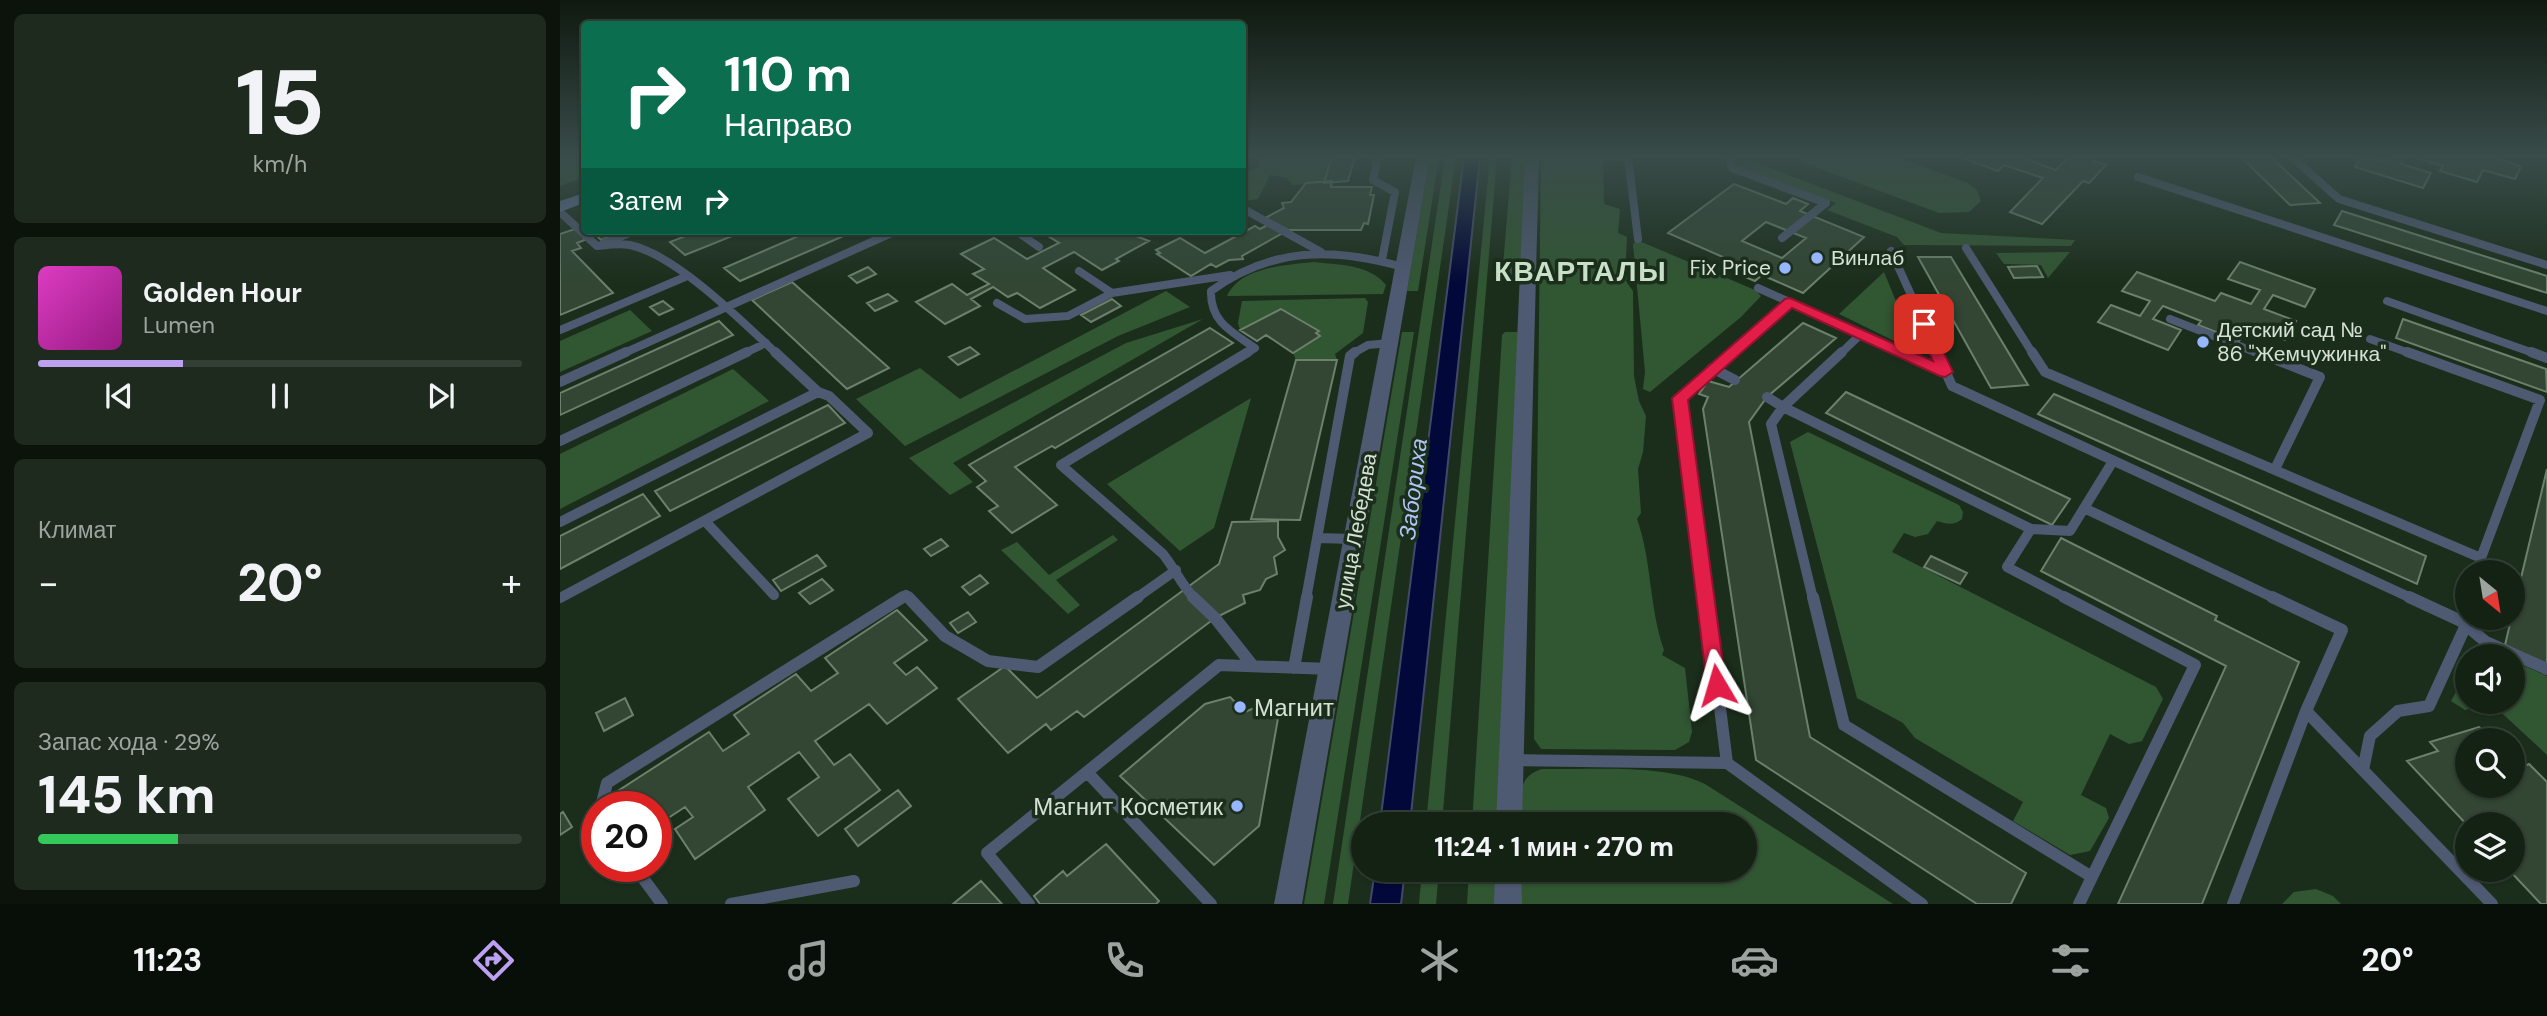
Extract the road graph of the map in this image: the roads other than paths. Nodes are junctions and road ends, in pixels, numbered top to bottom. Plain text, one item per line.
1 (581, 199) edge
2 (1394, 199) edge
3 (1416, 199) edge
4 (1530, 199) edge
5 (1633, 199) edge
6 (1816, 199) edge
7 (2206, 199) edge
8 (2340, 199) edge
9 (560, 209) edge
10 (1246, 211) edge
11 (581, 226) edge
12 (588, 235) edge
13 (625, 235) edge
14 (887, 235) edge
15 (1022, 235) edge
16 (1638, 239) dead end
17 (1782, 239) dead end
18 (597, 246) junction
19 (1039, 247) dead end
20 (1966, 248) dead end
21 (1891, 251) dead end
22 (1323, 253) junction
23 (1381, 260) junction
24 (2547, 265) edge
25 (1404, 267) junction
26 (1079, 271) dead end
27 (1241, 273) junction
28 (685, 277) junction
29 (1758, 288) dead end
30 (1112, 293) junction
31 (2387, 301) dead end
32 (1790, 302) junction
33 (997, 303) dead end
34 (724, 307) junction
35 (2547, 311) edge
36 (2170, 319) dead end
37 (560, 330) edge
38 (1861, 334) junction
39 (2370, 339) dead end
40 (765, 343) junction
41 (1390, 344) junction
42 (2547, 358) edge
43 (1712, 368) junction
44 (1945, 372) junction
45 (1735, 380) dead end
46 (560, 382) edge
47 (818, 392) junction
48 (1767, 397) dead end
49 (1783, 407) junction
50 (560, 441) edge
51 (2113, 461) junction
52 (2274, 469) junction
53 (2084, 508) junction
54 (705, 521) junction
55 (560, 522) edge
56 (2031, 529) junction
57 (1317, 538) junction
58 (1354, 539) junction
59 (2481, 558) joint
60 (1176, 569) junction
61 (774, 595) dead end
62 (560, 598) edge
63 (2455, 619) edge
64 (2460, 630) edge
65 (2471, 630) edge
66 (1253, 666) junction
67 (1294, 668) junction
68 (1330, 669) junction
69 (2547, 669) edge
70 (2306, 711) junction
71 (1509, 760) junction
72 (1727, 763) junction
73 (2363, 770) junction
74 (1087, 772) junction
75 (605, 791) edge
76 (1509, 812) edge
77 (2092, 877) junction
78 (854, 881) dead end
79 (646, 882) edge
80 (1508, 882) edge
81 (662, 904) edge
82 (731, 904) edge
83 (1029, 904) edge
84 (1212, 904) edge
85 (1288, 904) edge
86 (1508, 904) edge
87 (1922, 904) edge
88 (2079, 904) edge
89 (2233, 904) edge
90 (2492, 904) edge

1 - 9 main road
2 - 23 lane
3 - 25 street, улица Лебедева
4 - 71 street
5 - 16 lane
6 - 17 lane
7 - 35 lane
8 - 24 lane
9 - 11 lane
10 - 22 lane
12 - 18 lane
13 - 18 lane
14 - 34 lane
15 - 19 lane
18 - 28 lane
20 - 52 lane
21 - 44 lane
22 - 23 lane
22 - 27 lane
23 - 25 lane
25 - 41 street, улица Лебедева
26 - 30 lane
27 - 30 lane
27 - 60 lane
28 - 34 lane
28 - 37 lane
29 - 32 lane
30 - 33 lane
31 - 42 lane
32 - 38 lane
32 - 43 lane
34 - 40 lane
34 - 46 lane
36 - 52 lane
38 - 44 lane
38 - 49 lane
39 - 59 lane
40 - 47 lane
40 - 50 lane
41 - 57 lane
41 - 58 street, улица Лебедева
43 - 45 lane
43 - 72 lane
44 - 51 lane
47 - 54 lane
47 - 55 lane
48 - 49 lane
49 - 56 lane
49 - 77 lane
51 - 53 lane
51 - 63 lane
52 - 59 lane
53 - 56 lane
53 - 70 lane
54 - 61 lane
54 - 62 lane
56 - 77 lane
57 - 58 lane
57 - 67 lane
58 - 68 street, улица Лебедева
60 - 66 lane
60 - 75 lane
64 - 73 lane
65 - 69 lane
66 - 67 lane
66 - 74 lane
67 - 68 lane
68 - 85 street, улица Лебедева
70 - 73 lane
70 - 89 lane
71 - 72 lane
71 - 76 street
72 - 87 lane
73 - 90 lane
74 - 83 lane
74 - 84 lane
77 - 88 lane
78 - 82 lane
79 - 81 lane
80 - 86 street

